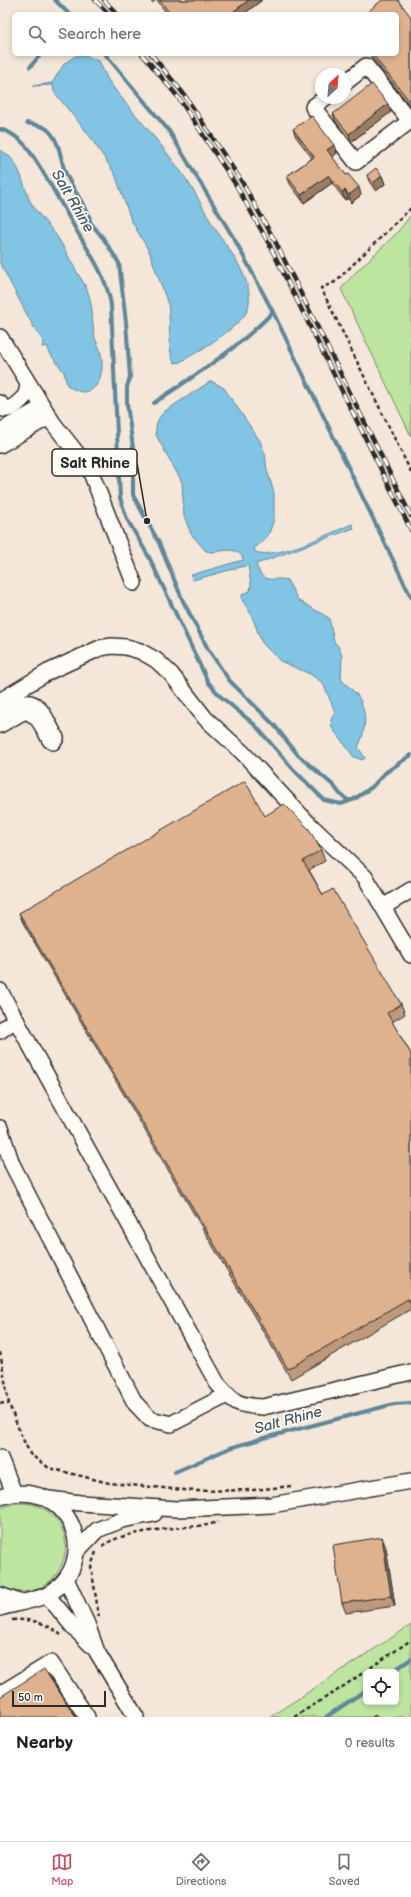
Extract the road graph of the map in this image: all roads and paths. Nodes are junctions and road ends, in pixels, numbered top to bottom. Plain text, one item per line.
1 (351, 78) edge
2 (317, 104) edge
3 (411, 122) edge
4 (411, 208) edge
5 (0, 337) edge
6 (28, 384) junction
7 (0, 403) edge
8 (46, 412) junction
9 (0, 432) edge
10 (0, 445) edge
11 (411, 472) edge
12 (134, 583) dead end
13 (0, 701) edge
14 (0, 712) edge
15 (0, 726) edge
16 (411, 890) edge
17 (383, 907) junction
18 (411, 956) edge
19 (0, 991) edge
20 (16, 1020) junction
21 (0, 1031) edge
22 (0, 1128) edge
23 (0, 1352) edge
24 (411, 1372) edge
25 (227, 1395) junction
26 (0, 1403) edge
27 (9, 1404) junction
28 (0, 1458) edge
29 (411, 1482) edge
30 (298, 1486) dead end
31 (7, 1495) edge
32 (49, 1499) junction
33 (177, 1509) junction
34 (222, 1520) dead end
35 (76, 1552) junction
36 (66, 1579) junction
37 (0, 1595) edge
38 (47, 1595) junction
39 (19, 1602) junction
40 (3, 1614) edge
41 (81, 1626) junction
42 (411, 1640) edge
43 (0, 1694) edge
44 (87, 1717) edge
45 (135, 1717) edge
46 (294, 1717) edge

1 - 3 street
2 - 3 street
4 - 11 path
5 - 6 street
6 - 7 street
6 - 8 street
8 - 9 street
8 - 10 street
8 - 12 street
13 - 17 street
14 - 15 street
16 - 17 street
17 - 18 street
19 - 20 street
20 - 21 street
20 - 25 street
22 - 25 street
23 - 27 path
24 - 25 street
26 - 27 path
27 - 30 path
28 - 31 street
29 - 33 street
31 - 32 street
32 - 33 street
32 - 35 street
33 - 35 street
34 - 41 path
35 - 36 street
36 - 38 street
36 - 41 street
37 - 39 street
38 - 39 street
38 - 41 street
39 - 40 street
40 - 41 path
41 - 45 street
42 - 46 path
43 - 44 street

